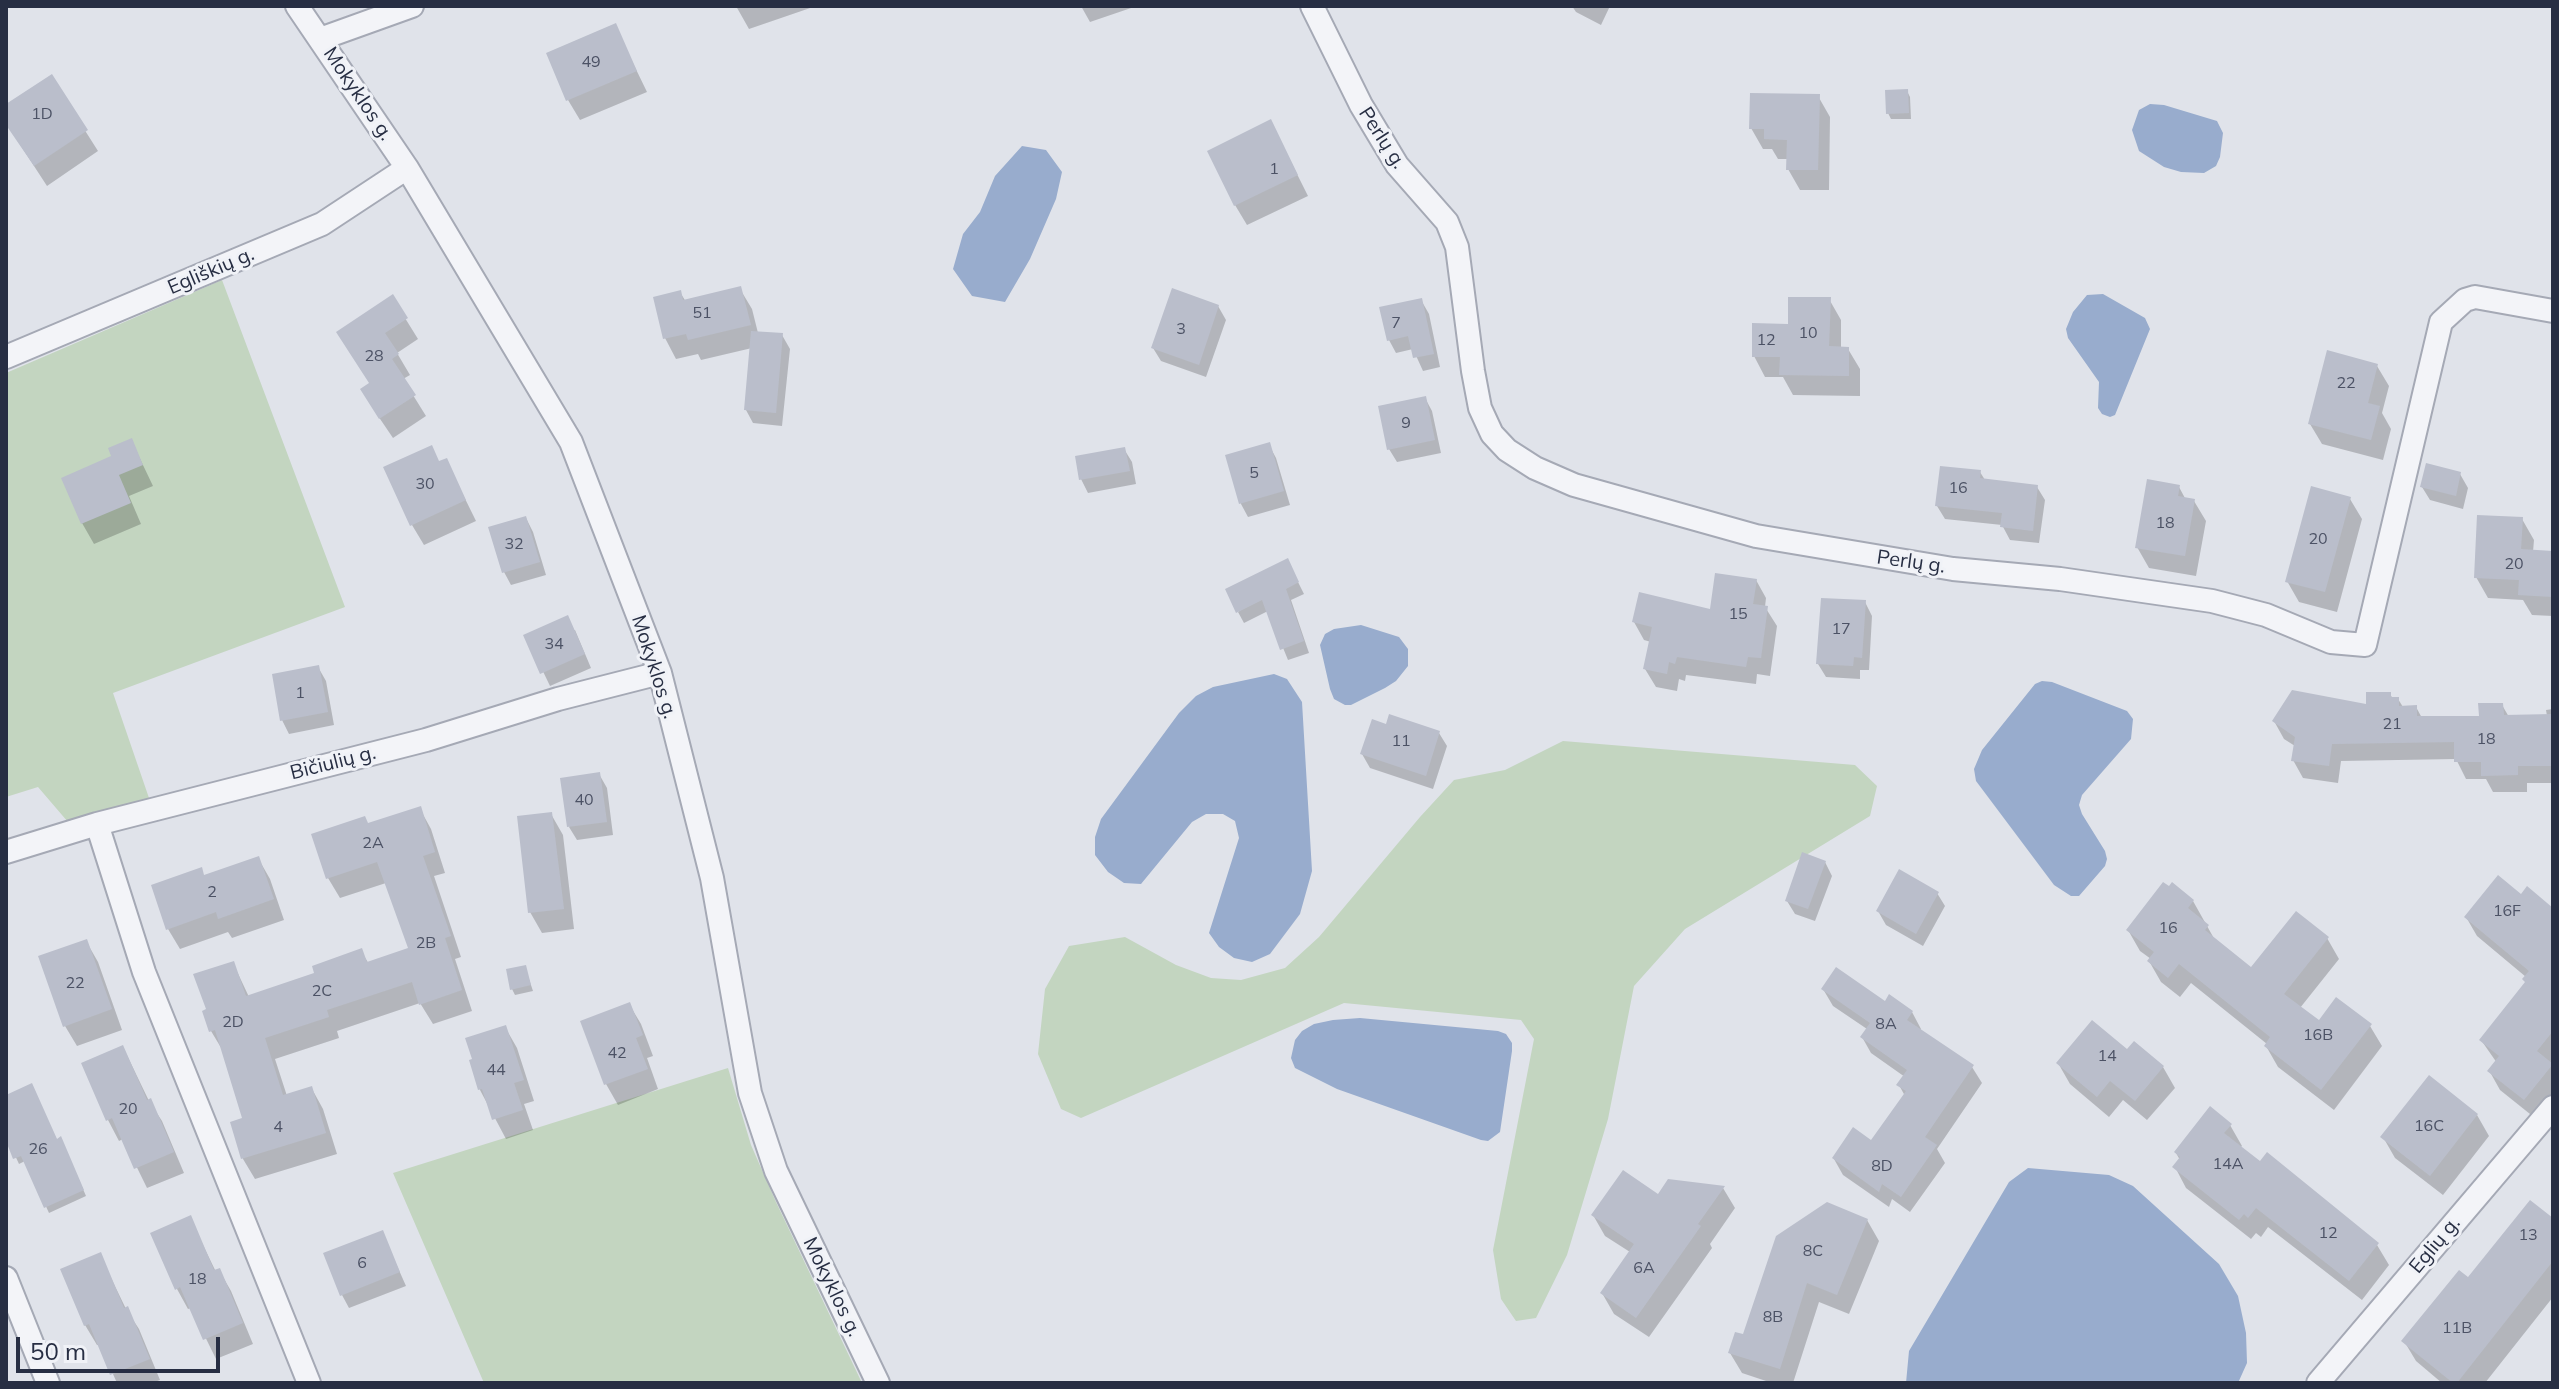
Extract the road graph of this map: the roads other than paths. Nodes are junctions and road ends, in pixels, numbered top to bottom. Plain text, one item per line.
1 (297, 6) edge
2 (412, 6) edge
3 (1312, 6) edge
4 (320, 39) junction
5 (407, 168) junction
6 (2553, 311) edge
7 (6, 357) edge
8 (660, 673) junction
9 (97, 824) junction
10 (6, 852) edge
11 (2553, 1107) edge
12 (6, 1278) edge
13 (48, 1383) edge
14 (309, 1383) edge
15 (878, 1383) edge
16 (2318, 1383) edge

1 - 4 street, Mokyklos g.
2 - 4 street
3 - 6 street, Perlų g.
4 - 5 street, Mokyklos g.
5 - 7 street, Egliškių g.
5 - 8 street, Mokyklos g.
8 - 9 street, Bičiulių g.
8 - 15 street, Mokyklos g.
9 - 10 street, Bičiulių g.
9 - 14 street
11 - 16 street, Eglių g.
12 - 13 street

